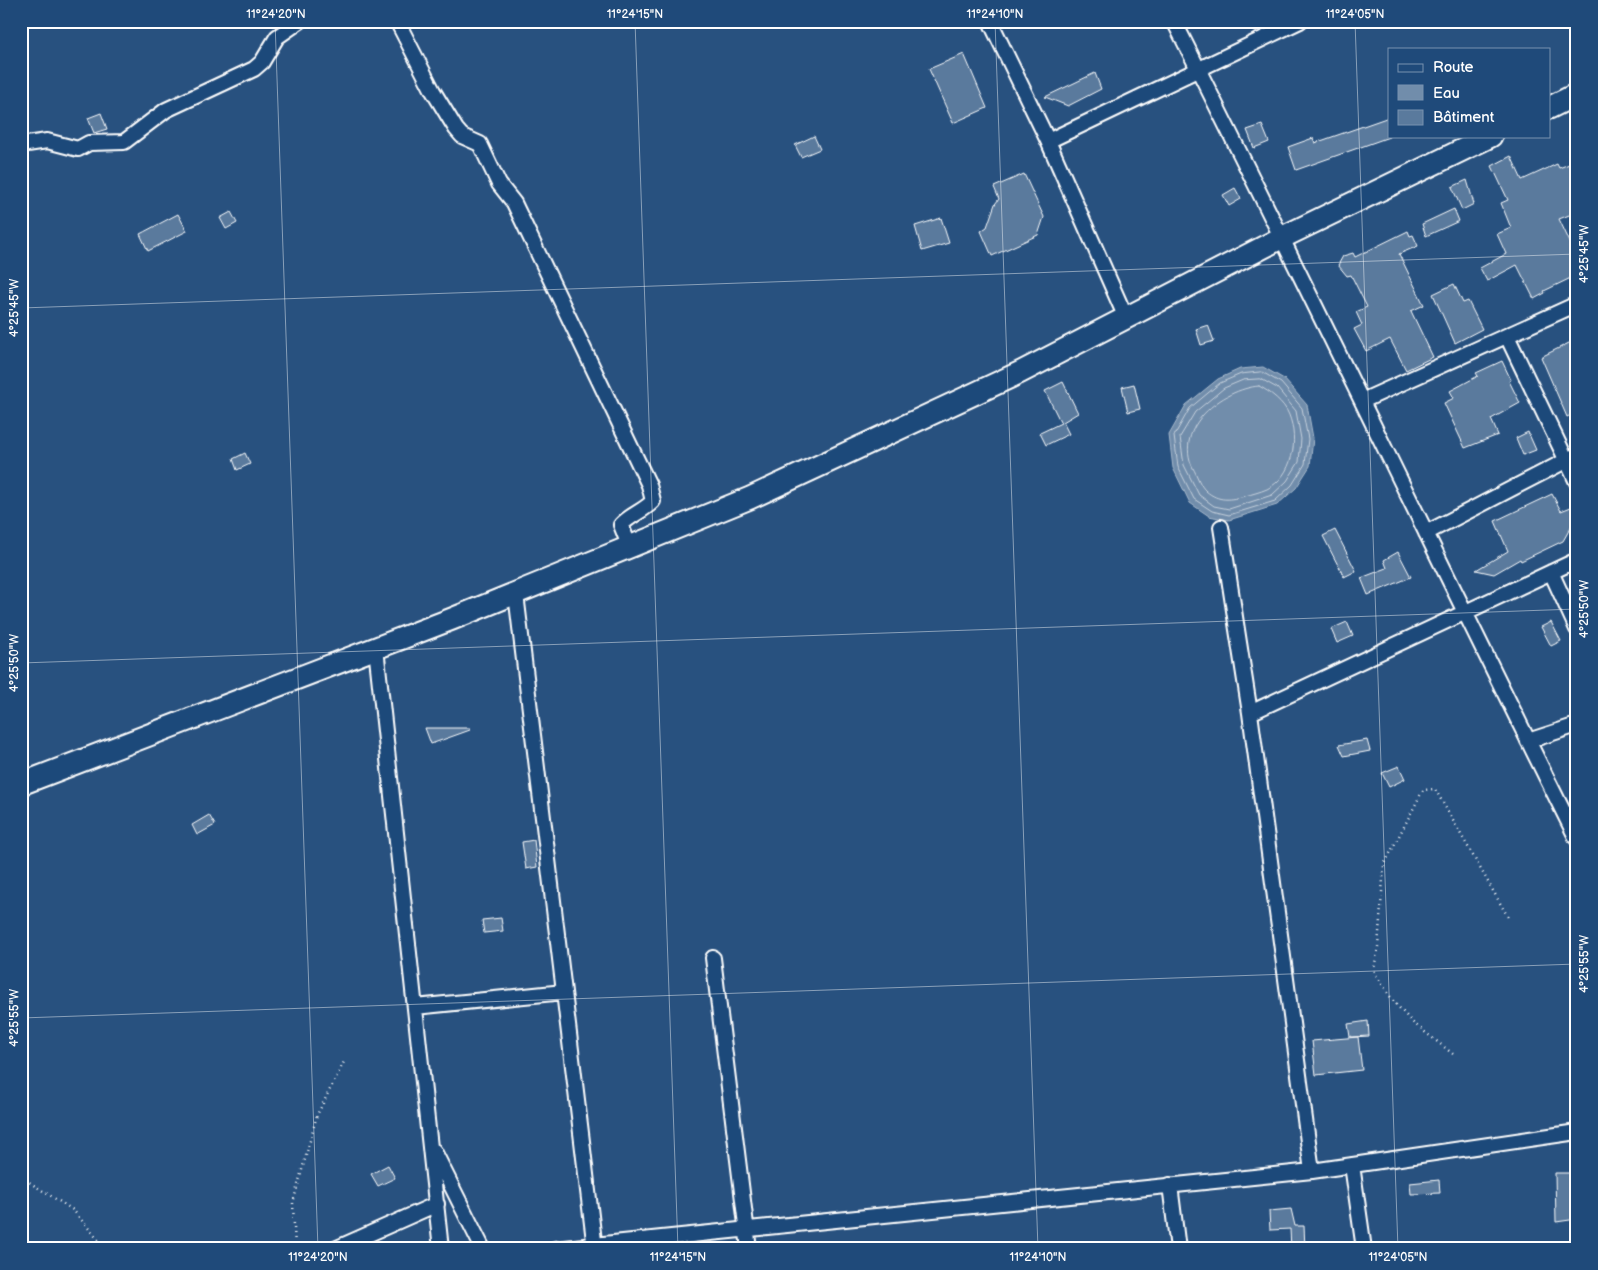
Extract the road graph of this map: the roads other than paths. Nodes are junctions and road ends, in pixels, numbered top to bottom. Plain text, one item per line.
1 (300, 21) edge
2 (397, 21) edge
3 (990, 21) edge
4 (1174, 21) edge
5 (1300, 21) edge
6 (1198, 70) junction
7 (1577, 94) edge
8 (1550, 108) edge
9 (1487, 138) edge
10 (1048, 141) junction
11 (21, 146) edge
12 (1283, 237) junction
13 (1577, 304) edge
14 (1126, 318) junction
15 (1507, 336) junction
16 (1362, 401) junction
17 (1571, 457) edge
18 (1577, 482) edge
19 (1221, 527) dead end
20 (1426, 533) junction
21 (630, 548) junction
22 (1577, 560) edge
23 (1551, 572) junction
24 (516, 594) junction
25 (1464, 613) junction
26 (1577, 628) edge
27 (376, 648) junction
28 (1250, 713) junction
29 (1577, 725) edge
30 (1528, 741) junction
31 (21, 784) edge
32 (1577, 839) edge
33 (713, 958) dead end
34 (564, 992) junction
35 (415, 1007) junction
36 (1577, 1132) edge
37 (430, 1144) junction
38 (1352, 1165) junction
39 (1312, 1171) junction
40 (1170, 1185) junction
41 (437, 1204) junction
42 (747, 1229) junction
43 (594, 1247) edge
44 (335, 1249) edge
45 (441, 1249) edge
46 (483, 1249) edge
47 (555, 1249) edge
48 (749, 1249) edge
49 (1178, 1249) edge
50 (1364, 1249) edge

1 - 11 street
2 - 21 street
3 - 10 street
4 - 6 street
5 - 6 street
6 - 10 street
6 - 12 street
7 - 8 main road
9 - 12 main road
10 - 14 street
12 - 14 main road
12 - 16 street
13 - 15 street
14 - 21 main road
15 - 16 street
15 - 17 street
16 - 20 street
17 - 18 street
17 - 20 street
19 - 28 street
20 - 25 street
21 - 24 main road
22 - 23 street
23 - 25 street
23 - 26 street
24 - 27 main road
24 - 34 street
25 - 28 street
25 - 30 street
27 - 31 main road
27 - 35 street
28 - 39 street
29 - 30 street
30 - 32 street
33 - 42 street
34 - 35 street
34 - 43 street
35 - 37 street
36 - 38 street
37 - 41 street
37 - 46 street
38 - 39 street
38 - 50 street
39 - 40 street
40 - 42 street
40 - 49 street
41 - 44 street
41 - 45 street
42 - 43 street
42 - 48 street
43 - 47 street

